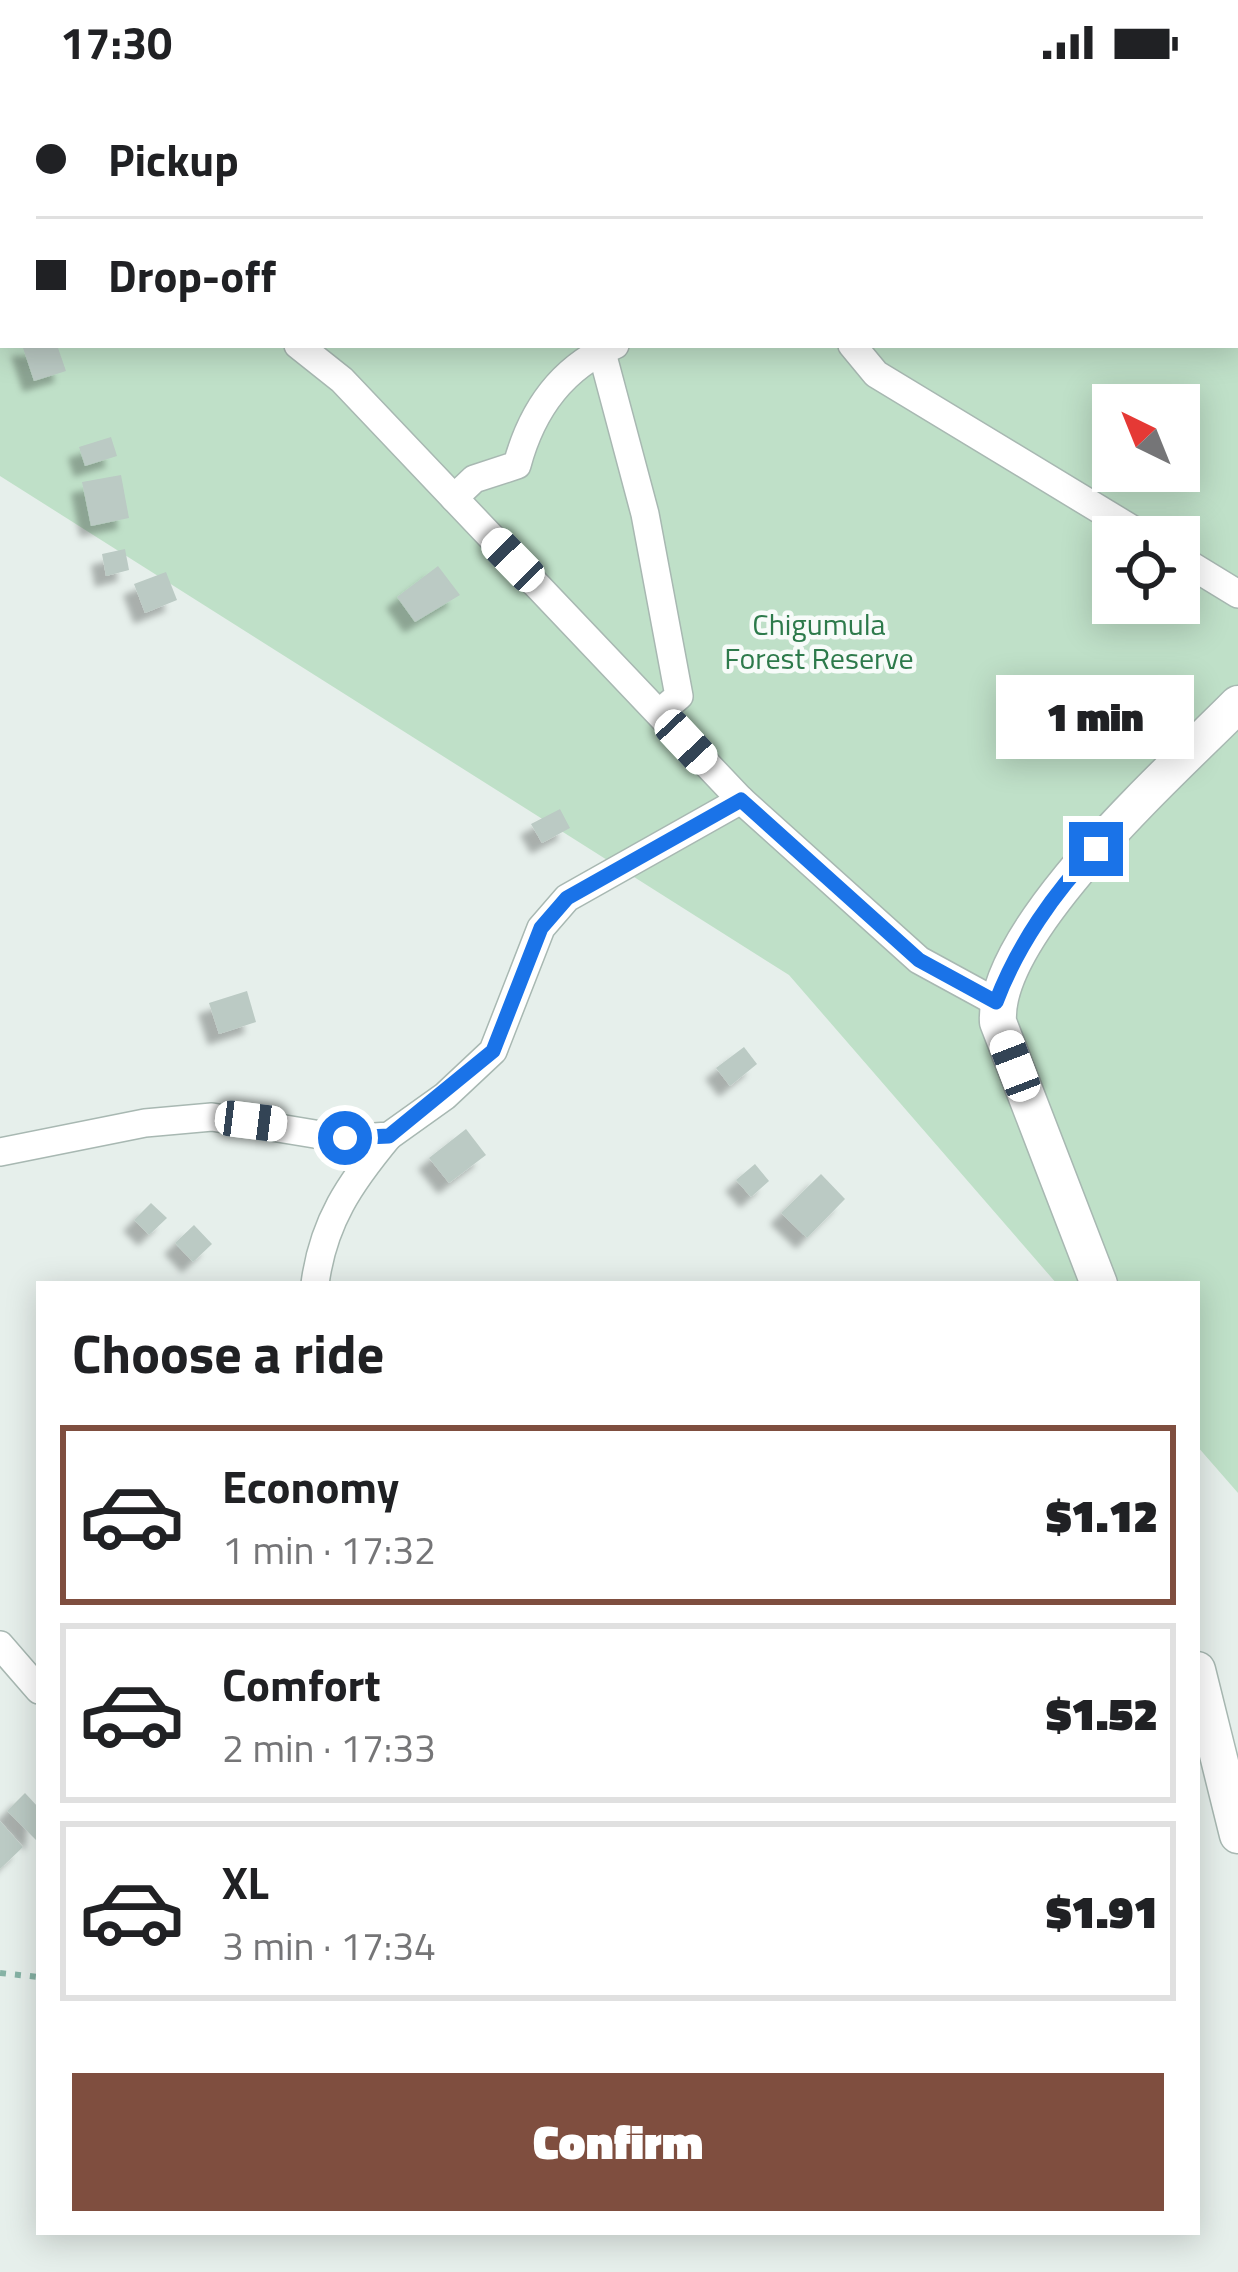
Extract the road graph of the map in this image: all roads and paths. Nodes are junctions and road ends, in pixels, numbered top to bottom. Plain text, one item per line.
1 (302, 348) edge
2 (604, 348) edge
3 (606, 348) edge
4 (854, 348) edge
5 (454, 498) junction
6 (1110, 516) edge
7 (1200, 571) edge
8 (1238, 594) edge
9 (1238, 704) edge
10 (658, 713) junction
11 (741, 800) junction
12 (996, 1002) junction
13 (389, 1136) junction
14 (0, 1152) edge
15 (315, 1281) edge
16 (1098, 1281) edge
17 (0, 1645) edge
18 (1200, 1682) edge
19 (36, 1687) edge
20 (1238, 1835) edge
21 (0, 1973) edge
22 (36, 1977) edge

1 - 5 street
2 - 5 street
3 - 10 street
4 - 6 street
5 - 10 street
7 - 8 street
9 - 12 street
10 - 11 street
11 - 12 street
11 - 13 street
12 - 16 street
13 - 14 street
13 - 15 street
17 - 19 street
18 - 20 street
21 - 22 path

